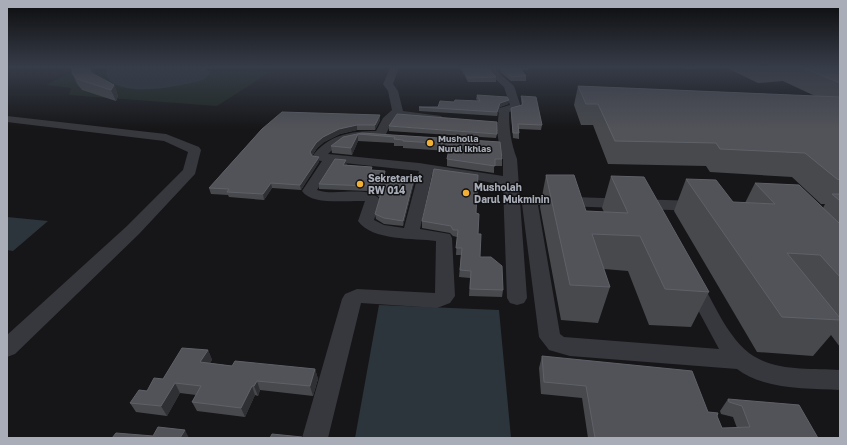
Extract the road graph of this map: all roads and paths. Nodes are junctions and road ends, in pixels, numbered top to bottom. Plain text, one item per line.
1 (391, 88) edge
2 (510, 88) edge
3 (398, 113) junction
4 (7, 119) edge
5 (449, 119) edge
6 (490, 122) edge
7 (504, 122) junction
8 (381, 131) junction
9 (396, 136) edge
10 (489, 143) edge
11 (505, 144) junction
12 (331, 158) junction
13 (426, 169) junction
14 (510, 182) junction
15 (650, 204) junction
16 (713, 206) edge
17 (661, 225) edge
18 (410, 234) junction
19 (684, 266) edge
20 (517, 298) dead end
21 (7, 348) edge
22 (741, 360) junction
23 (840, 380) edge
24 (315, 438) edge

1 - 3 street
2 - 7 street
3 - 5 street
3 - 8 street
4 - 21 street
6 - 7 street
7 - 11 street
8 - 9 street
8 - 12 street
10 - 11 street
11 - 14 street
12 - 13 street
12 - 18 street
13 - 14 street
13 - 18 street
14 - 20 street
15 - 16 street
15 - 17 street
15 - 22 street
18 - 24 street
19 - 22 street
22 - 23 street

